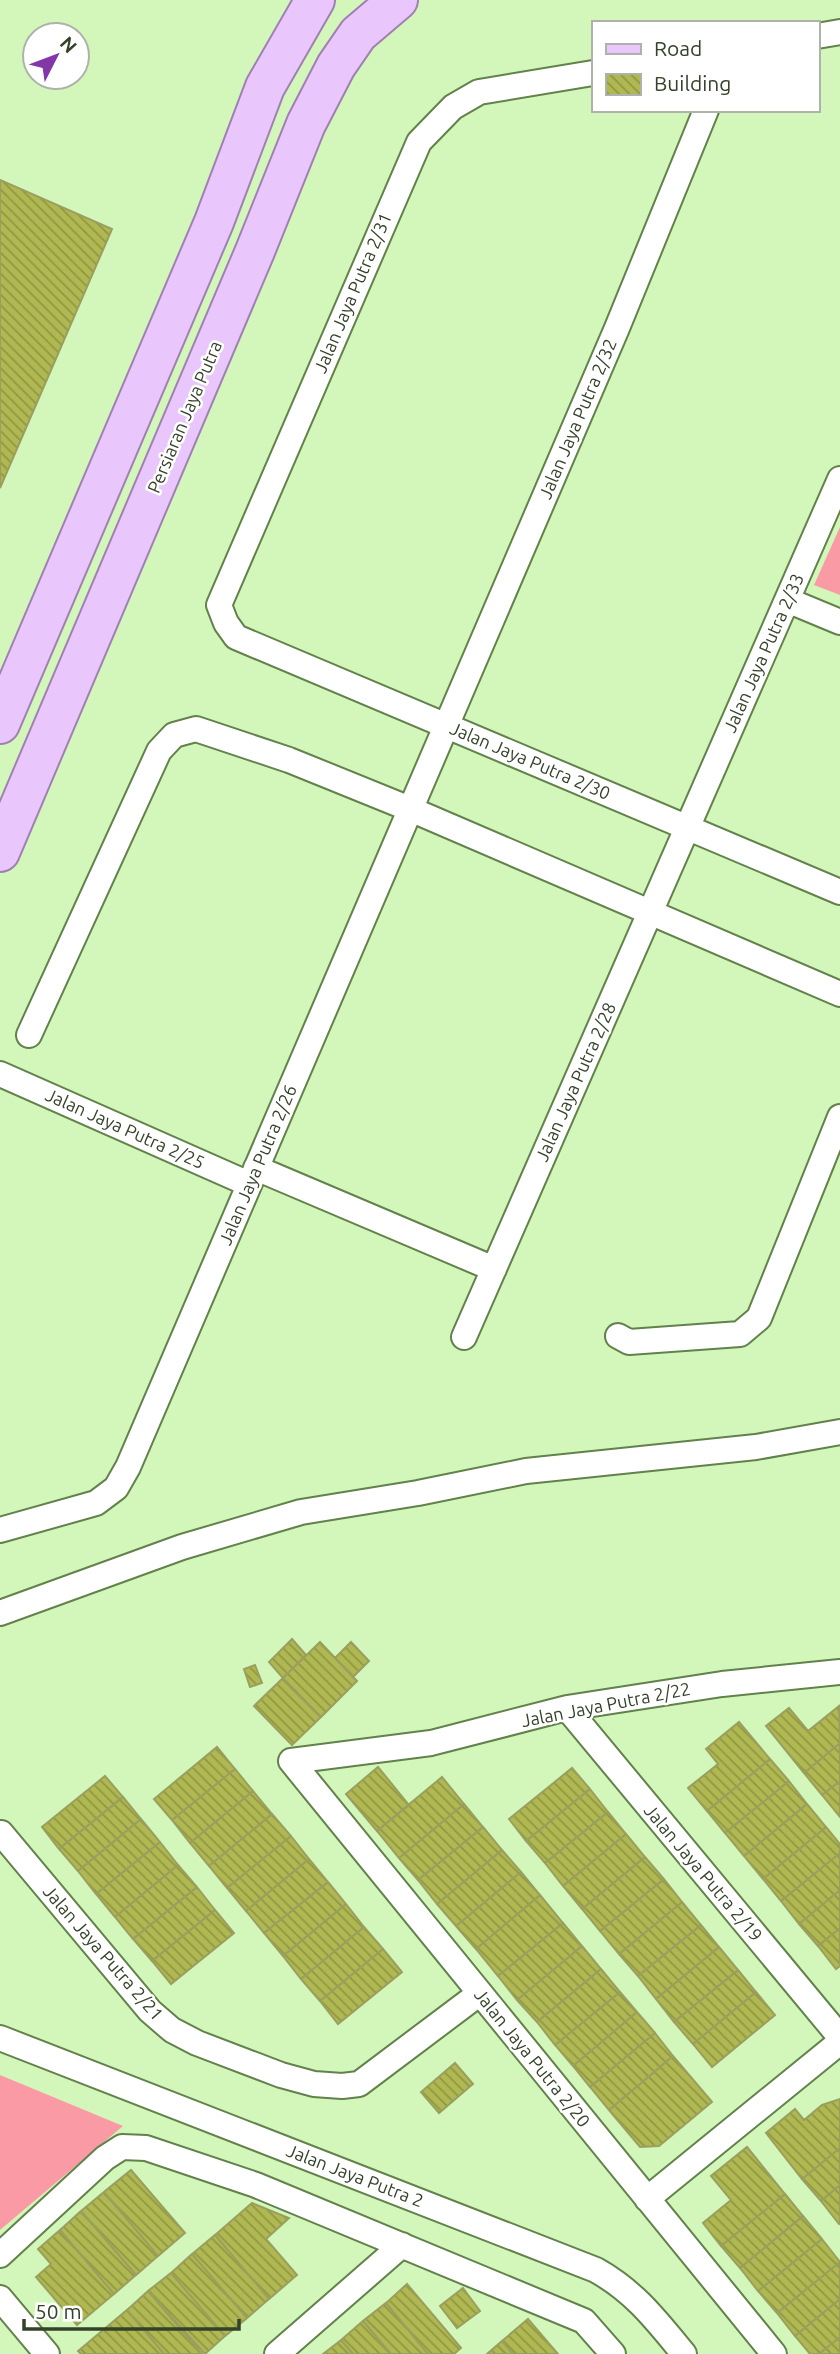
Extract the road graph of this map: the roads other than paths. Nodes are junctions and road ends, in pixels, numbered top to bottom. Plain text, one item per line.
1 (315, 0) edge
2 (398, 0) edge
3 (840, 32) edge
4 (819, 36) edge
5 (592, 73) edge
6 (705, 112) edge
7 (840, 479) edge
8 (787, 600) junction
9 (840, 622) edge
10 (226, 623) joint
11 (0, 724) edge
12 (446, 726) junction
13 (410, 809) junction
14 (688, 827) junction
15 (0, 852) edge
16 (840, 892) edge
17 (650, 913) junction
18 (840, 995) edge
19 (29, 1035) dead end
20 (0, 1074) edge
21 (840, 1116) edge
22 (253, 1176) junction
23 (494, 1269) junction
24 (618, 1336) dead end
25 (464, 1337) dead end
26 (840, 1432) edge
27 (0, 1530) edge
28 (0, 1613) edge
29 (840, 1672) edge
30 (566, 1708) junction
31 (291, 1761) joint
32 (1, 1833) edge
33 (480, 1993) junction
34 (0, 2038) edge
35 (840, 2040) edge
36 (648, 2199) junction
37 (402, 2245) junction
38 (0, 2255) edge
39 (0, 2298) edge
40 (47, 2354) edge
41 (277, 2354) edge
42 (613, 2354) edge
43 (684, 2354) edge
44 (774, 2354) edge

1 - 11 main road
2 - 15 main road, Persiaran Jaya Putra
3 - 4 street
5 - 10 street, Jalan Jaya Putra 2/31
6 - 12 street, Jalan Jaya Putra 2/32
7 - 8 street, Jalan Jaya Putra 2/33
8 - 9 street
8 - 14 street, Jalan Jaya Putra 2/33
10 - 12 street, Jalan Jaya Putra 2/30
12 - 13 street, Jalan Jaya Putra 2/26
12 - 14 street, Jalan Jaya Putra 2/30
13 - 17 street
13 - 19 street
13 - 22 street, Jalan Jaya Putra 2/26
14 - 16 street, Jalan Jaya Putra 2/30
14 - 17 street, Jalan Jaya Putra 2/28
17 - 18 street
17 - 23 street, Jalan Jaya Putra 2/28
20 - 22 street, Jalan Jaya Putra 2/25
21 - 24 street
22 - 23 street, Jalan Jaya Putra 2/25
22 - 27 street, Jalan Jaya Putra 2/26
23 - 25 street, Jalan Jaya Putra 2/28
26 - 28 street
29 - 30 street, Jalan Jaya Putra 2/22
30 - 31 street, Jalan Jaya Putra 2/22
30 - 35 street, Jalan Jaya Putra 2/19
31 - 33 street, Jalan Jaya Putra 2/20
32 - 33 street, Jalan Jaya Putra 2/21
33 - 36 street, Jalan Jaya Putra 2/20
34 - 43 street, Jalan Jaya Putra 2
35 - 36 street
36 - 44 street, Jalan Jaya Putra 2/20
37 - 38 street
37 - 41 street
37 - 42 street
39 - 40 street

